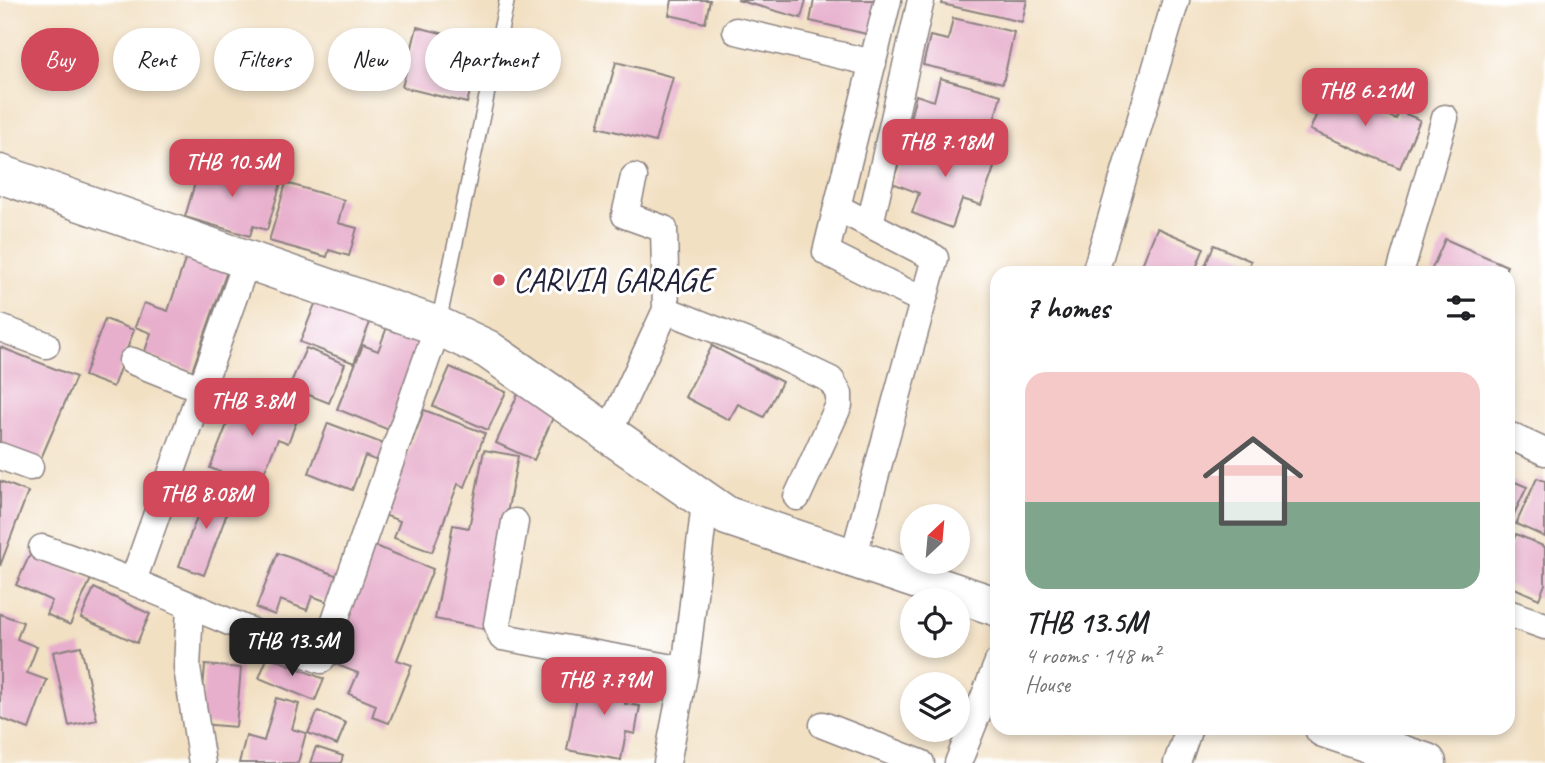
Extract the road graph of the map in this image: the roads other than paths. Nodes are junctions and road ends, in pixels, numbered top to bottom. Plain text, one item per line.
1 (507, 0) edge
2 (888, 0) edge
3 (921, 0) edge
4 (1176, 0) edge
5 (736, 31) dead end
6 (873, 63) junction
7 (1444, 118) dead end
8 (0, 174) edge
9 (634, 177) dead end
10 (838, 208) junction
11 (870, 224) junction
12 (247, 260) junction
13 (1097, 266) edge
14 (1402, 266) edge
15 (922, 300) junction
16 (666, 310) junction
17 (438, 326) junction
18 (0, 328) edge
19 (46, 345) dead end
20 (132, 361) dead end
21 (202, 389) junction
22 (608, 434) junction
23 (1515, 438) edge
24 (1545, 452) edge
25 (0, 456) edge
26 (30, 467) dead end
27 (797, 497) dead end
28 (705, 503) junction
29 (515, 522) dead end
30 (42, 548) dead end
31 (853, 558) junction
32 (133, 582) junction
33 (990, 600) edge
34 (190, 607) junction
35 (1515, 615) edge
36 (1545, 626) edge
37 (685, 670) junction
38 (990, 682) edge
39 (823, 725) dead end
40 (1187, 735) edge
41 (1345, 735) edge
42 (202, 763) edge
43 (667, 763) edge
44 (921, 763) edge
45 (958, 763) edge
46 (1177, 763) edge
47 (1427, 763) edge

1 - 17 lane
2 - 6 street
3 - 11 street
4 - 13 street
5 - 6 street
6 - 10 street
7 - 14 street
8 - 12 street
9 - 16 street
10 - 11 street
10 - 15 street
11 - 15 street
12 - 17 street
12 - 21 street
15 - 31 street
16 - 22 street
16 - 27 street
17 - 22 street
17 - 34 street
18 - 19 street
20 - 21 street
21 - 32 street
22 - 28 street
23 - 24 street
25 - 26 street
28 - 31 street
28 - 37 street
29 - 37 street
30 - 32 street
31 - 33 street
32 - 34 street
34 - 42 street
35 - 36 street
37 - 43 street
38 - 45 street
39 - 44 street
40 - 46 street
41 - 47 street

